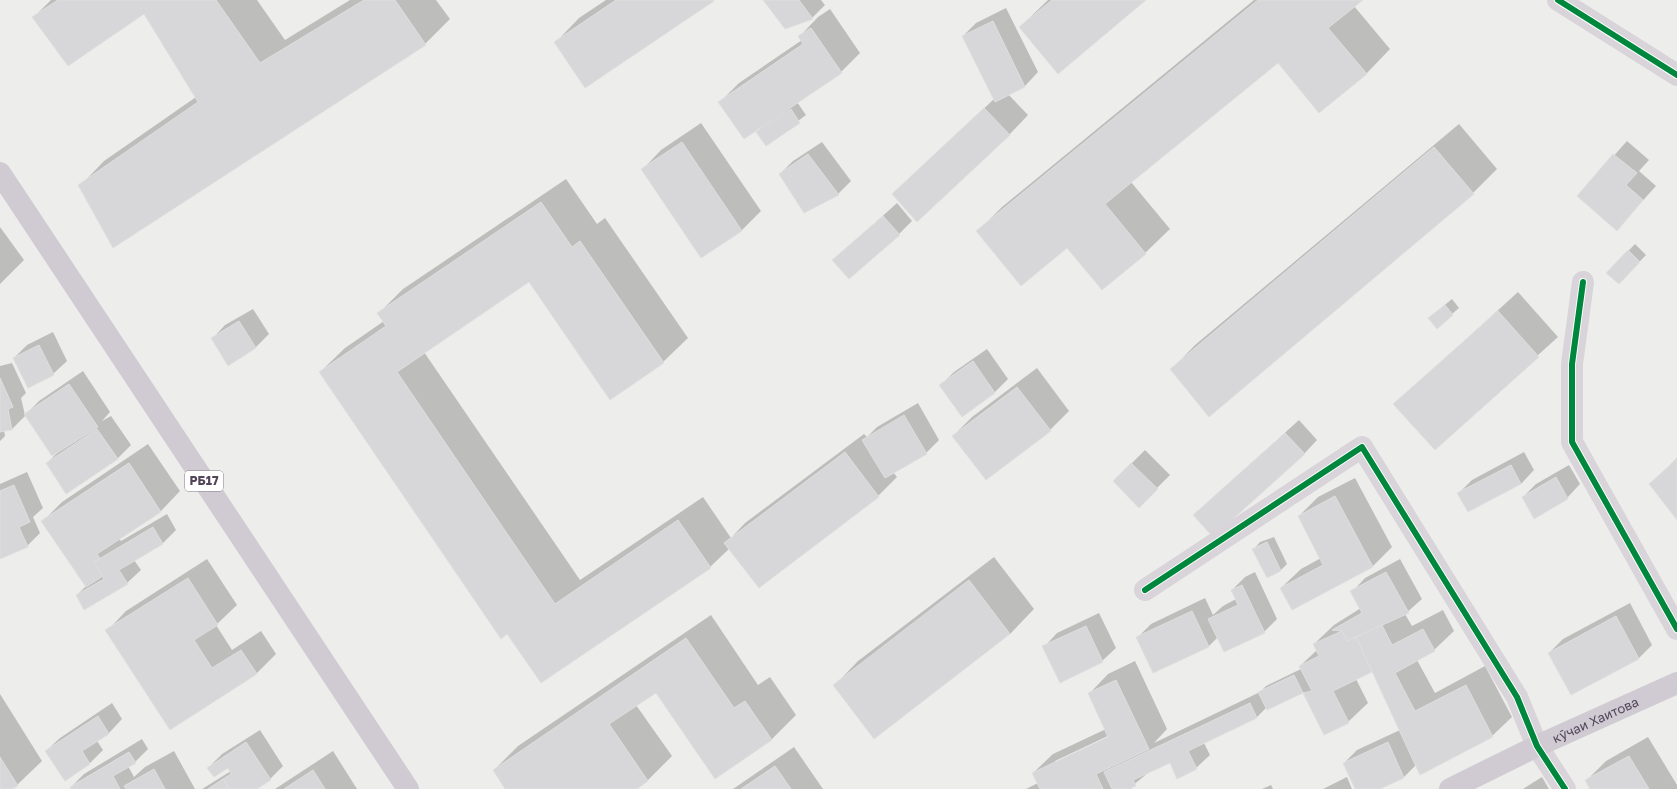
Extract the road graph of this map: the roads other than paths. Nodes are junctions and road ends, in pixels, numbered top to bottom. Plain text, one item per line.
1 (1558, 0) edge
2 (1677, 75) edge
3 (0, 173) edge
4 (1583, 282) dead end
5 (1145, 590) dead end
6 (1677, 629) edge
7 (1677, 683) edge
8 (1537, 746) junction
9 (408, 789) edge
10 (1450, 789) edge
11 (1565, 789) edge

1 - 2 street
3 - 9 main road, РБ17
4 - 6 street
5 - 8 street
7 - 8 main road, кӯчаи Хаитова
8 - 10 main road, кӯчаи Хаитова
8 - 11 street

